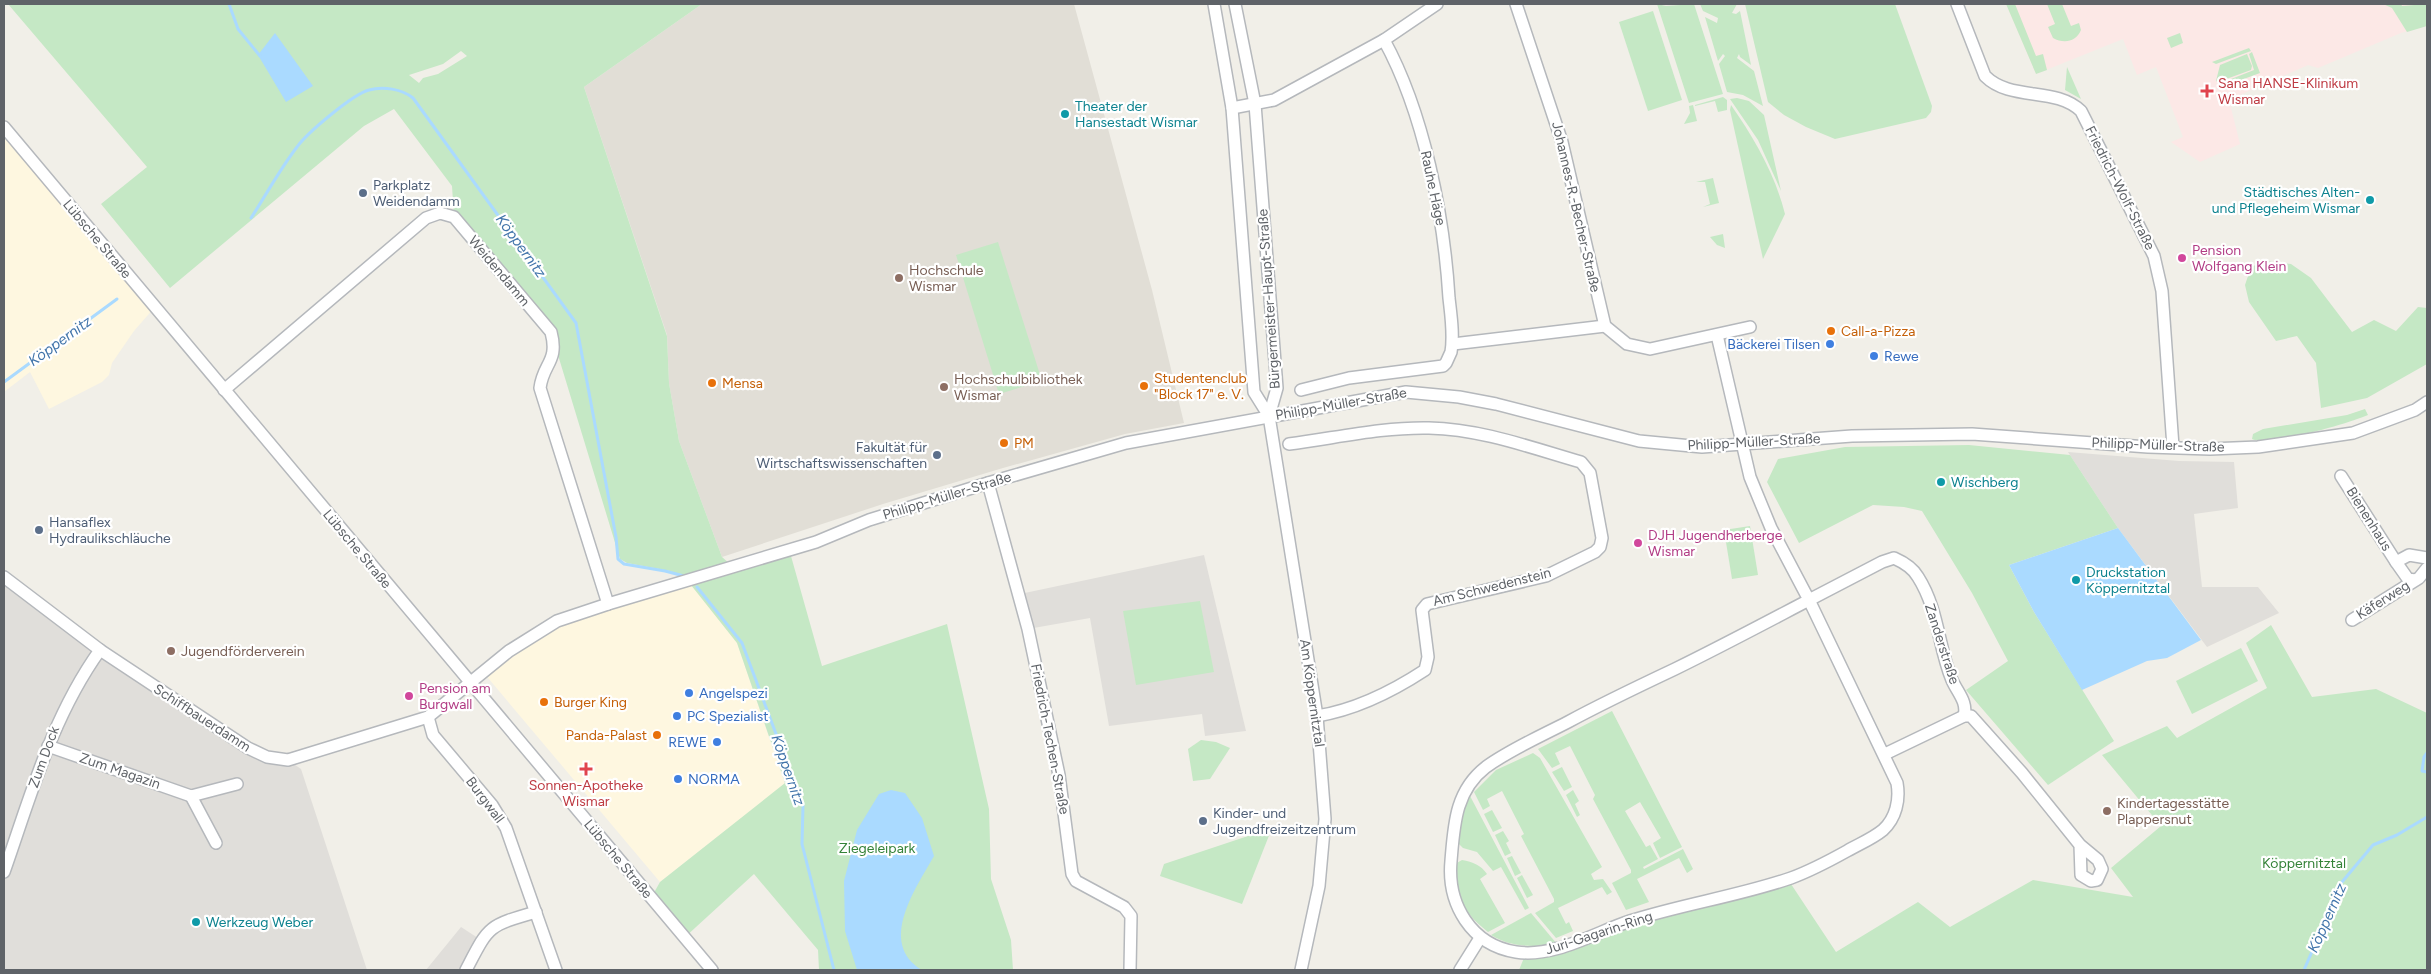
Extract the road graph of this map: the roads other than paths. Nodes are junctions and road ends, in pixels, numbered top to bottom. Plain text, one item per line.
1 (1214, 4) edge
2 (1235, 4) edge
3 (1438, 4) edge
4 (1516, 4) edge
5 (1957, 4) edge
6 (1421, 9) edge
7 (1384, 40) junction
8 (1255, 104) junction
9 (1232, 108) junction
10 (6, 134) edge
11 (1605, 326) junction
12 (1750, 327) dead end
13 (1717, 335) junction
14 (1452, 344) junction
15 (224, 390) junction
16 (1301, 390) dead end
17 (2427, 402) edge
18 (1269, 416) junction
19 (1294, 443) dead end
20 (1743, 445) junction
21 (2173, 448) junction
22 (2341, 476) dead end
23 (988, 483) junction
24 (2427, 558) edge
25 (2396, 562) junction
26 (2427, 568) edge
27 (4, 578) edge
28 (2415, 580) junction
29 (1809, 600) junction
30 (608, 604) junction
31 (2352, 620) dead end
32 (100, 650) junction
33 (470, 683) junction
34 (1317, 716) junction
35 (1964, 716) junction
36 (428, 717) junction
37 (48, 746) junction
38 (1885, 754) junction
39 (237, 784) dead end
40 (191, 796) junction
41 (216, 843) dead end
42 (2080, 845) dead end
43 (4, 871) edge
44 (536, 912) junction
45 (1480, 938) junction
46 (466, 970) edge
47 (556, 970) edge
48 (712, 970) edge
49 (1130, 970) edge
50 (1301, 970) edge
51 (1460, 970) edge

1 - 9 street, Bürgermeister-Haupt-Straße
2 - 8 street, Bürgermeister-Haupt-Straße
3 - 6 street
4 - 11 street, Johannes-R.-Becher-Straße
5 - 21 street, Friedrich-Wolf-Straße
6 - 7 street
7 - 8 street
7 - 14 street, Rauhe Häge
8 - 9 street
8 - 18 street, Bürgermeister-Haupt-Straße
9 - 18 street, Bürgermeister-Haupt-Straße
10 - 15 street, Lübsche Straße
11 - 13 street
11 - 14 street
12 - 13 street
13 - 20 street, Juri-Gagarin-Ring
14 - 16 street, Philipp-Müller-Straße
15 - 30 street, Weidendamm
15 - 33 street, Lübsche Straße
17 - 21 street, Philipp-Müller-Straße
18 - 20 street, Philipp-Müller-Straße
18 - 23 street, Philipp-Müller-Straße
18 - 34 street, Am Köppernitztal
19 - 34 street, Am Schwedenstein
20 - 21 street, Philipp-Müller-Straße
20 - 29 street, Juri-Gagarin-Ring
22 - 25 street, Bienenhaus
23 - 30 street, Philipp-Müller-Straße
23 - 49 street, Friedrich-Techen-Straße
24 - 25 street, Käferweg
25 - 28 street, Käferweg
26 - 28 street, Käferweg
27 - 32 street, Schiffbauerdamm
28 - 31 street, Käferweg
29 - 35 street, Zanderstraße
29 - 38 street, Juri-Gagarin-Ring
29 - 45 street, Juri-Gagarin-Ring
30 - 33 street, Philipp-Müller-Straße
32 - 36 street, Schiffbauerdamm
32 - 37 street, Zum Dock
33 - 36 street
33 - 48 street, Lübsche Straße
34 - 50 street, Am Köppernitztal
35 - 38 street
35 - 42 street
36 - 44 street, Burgwall
37 - 40 street, Zum Magazin
37 - 43 street, Zum Dock
38 - 45 street, Juri-Gagarin-Ring
39 - 40 street
40 - 41 street
44 - 46 street
44 - 47 street, Burgwall
45 - 51 street

